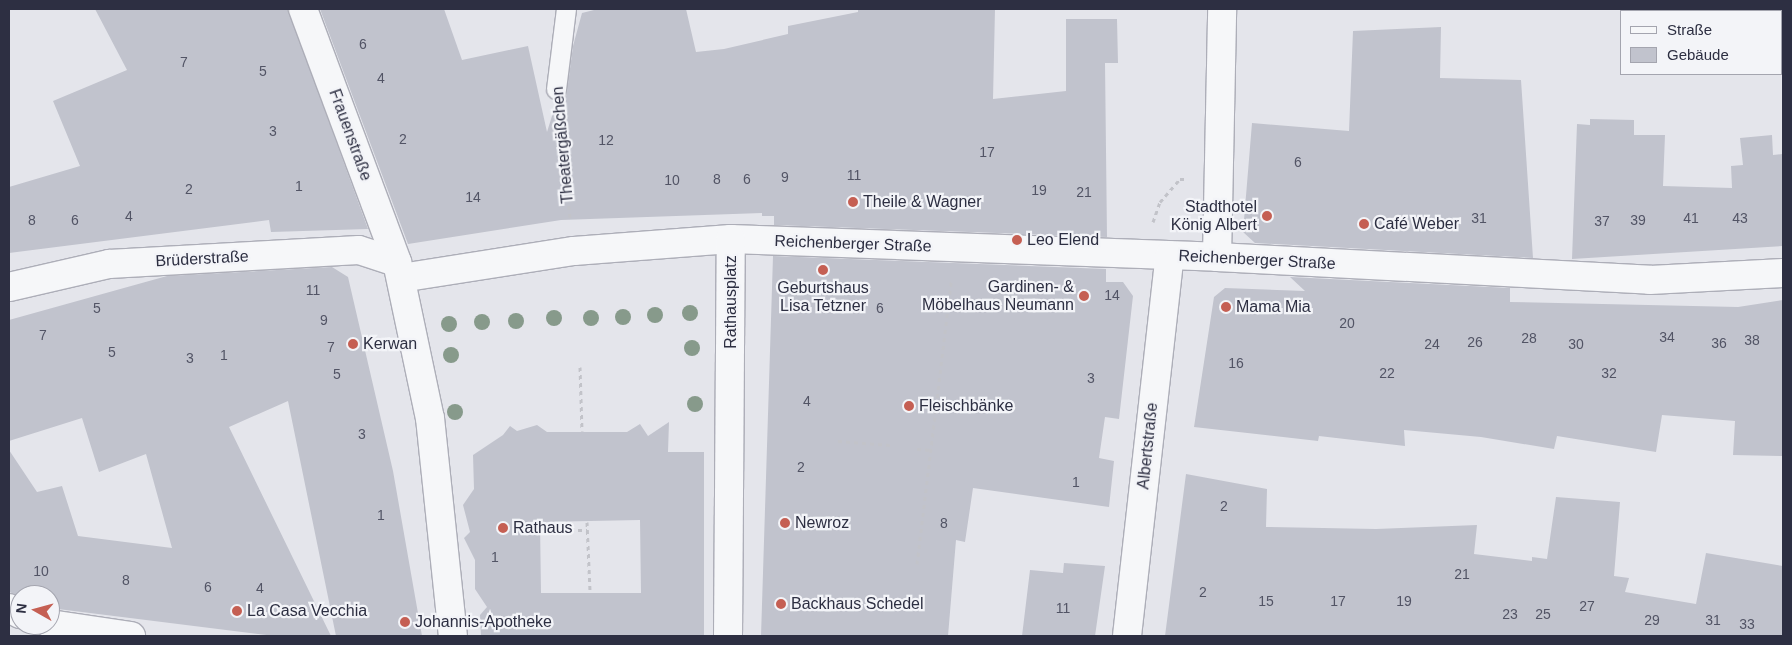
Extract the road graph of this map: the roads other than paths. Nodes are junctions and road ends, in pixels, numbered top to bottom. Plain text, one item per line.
1 (303, 9) edge
2 (566, 9) edge
3 (1222, 9) edge
4 (556, 89) road end
5 (731, 239) junction
6 (1170, 255) junction
7 (1217, 257) junction
8 (399, 270) junction
9 (1783, 273) edge
10 (9, 287) edge
11 (60, 625) edge
12 (131, 636) edge
13 (453, 636) edge
14 (728, 636) edge
15 (1126, 636) edge

1 - 8 street, Frauenstraße
2 - 4 lane, Theatergäßchen
3 - 7 street
5 - 6 street, Reichenberger Straße
5 - 8 street, Rathausplatz
5 - 14 street, Rathausplatz
6 - 7 street, Reichenberger Straße
6 - 15 street, Albertstraße
7 - 9 street, Reichenberger Straße
8 - 10 street, Brüderstraße
8 - 13 street
11 - 12 street

